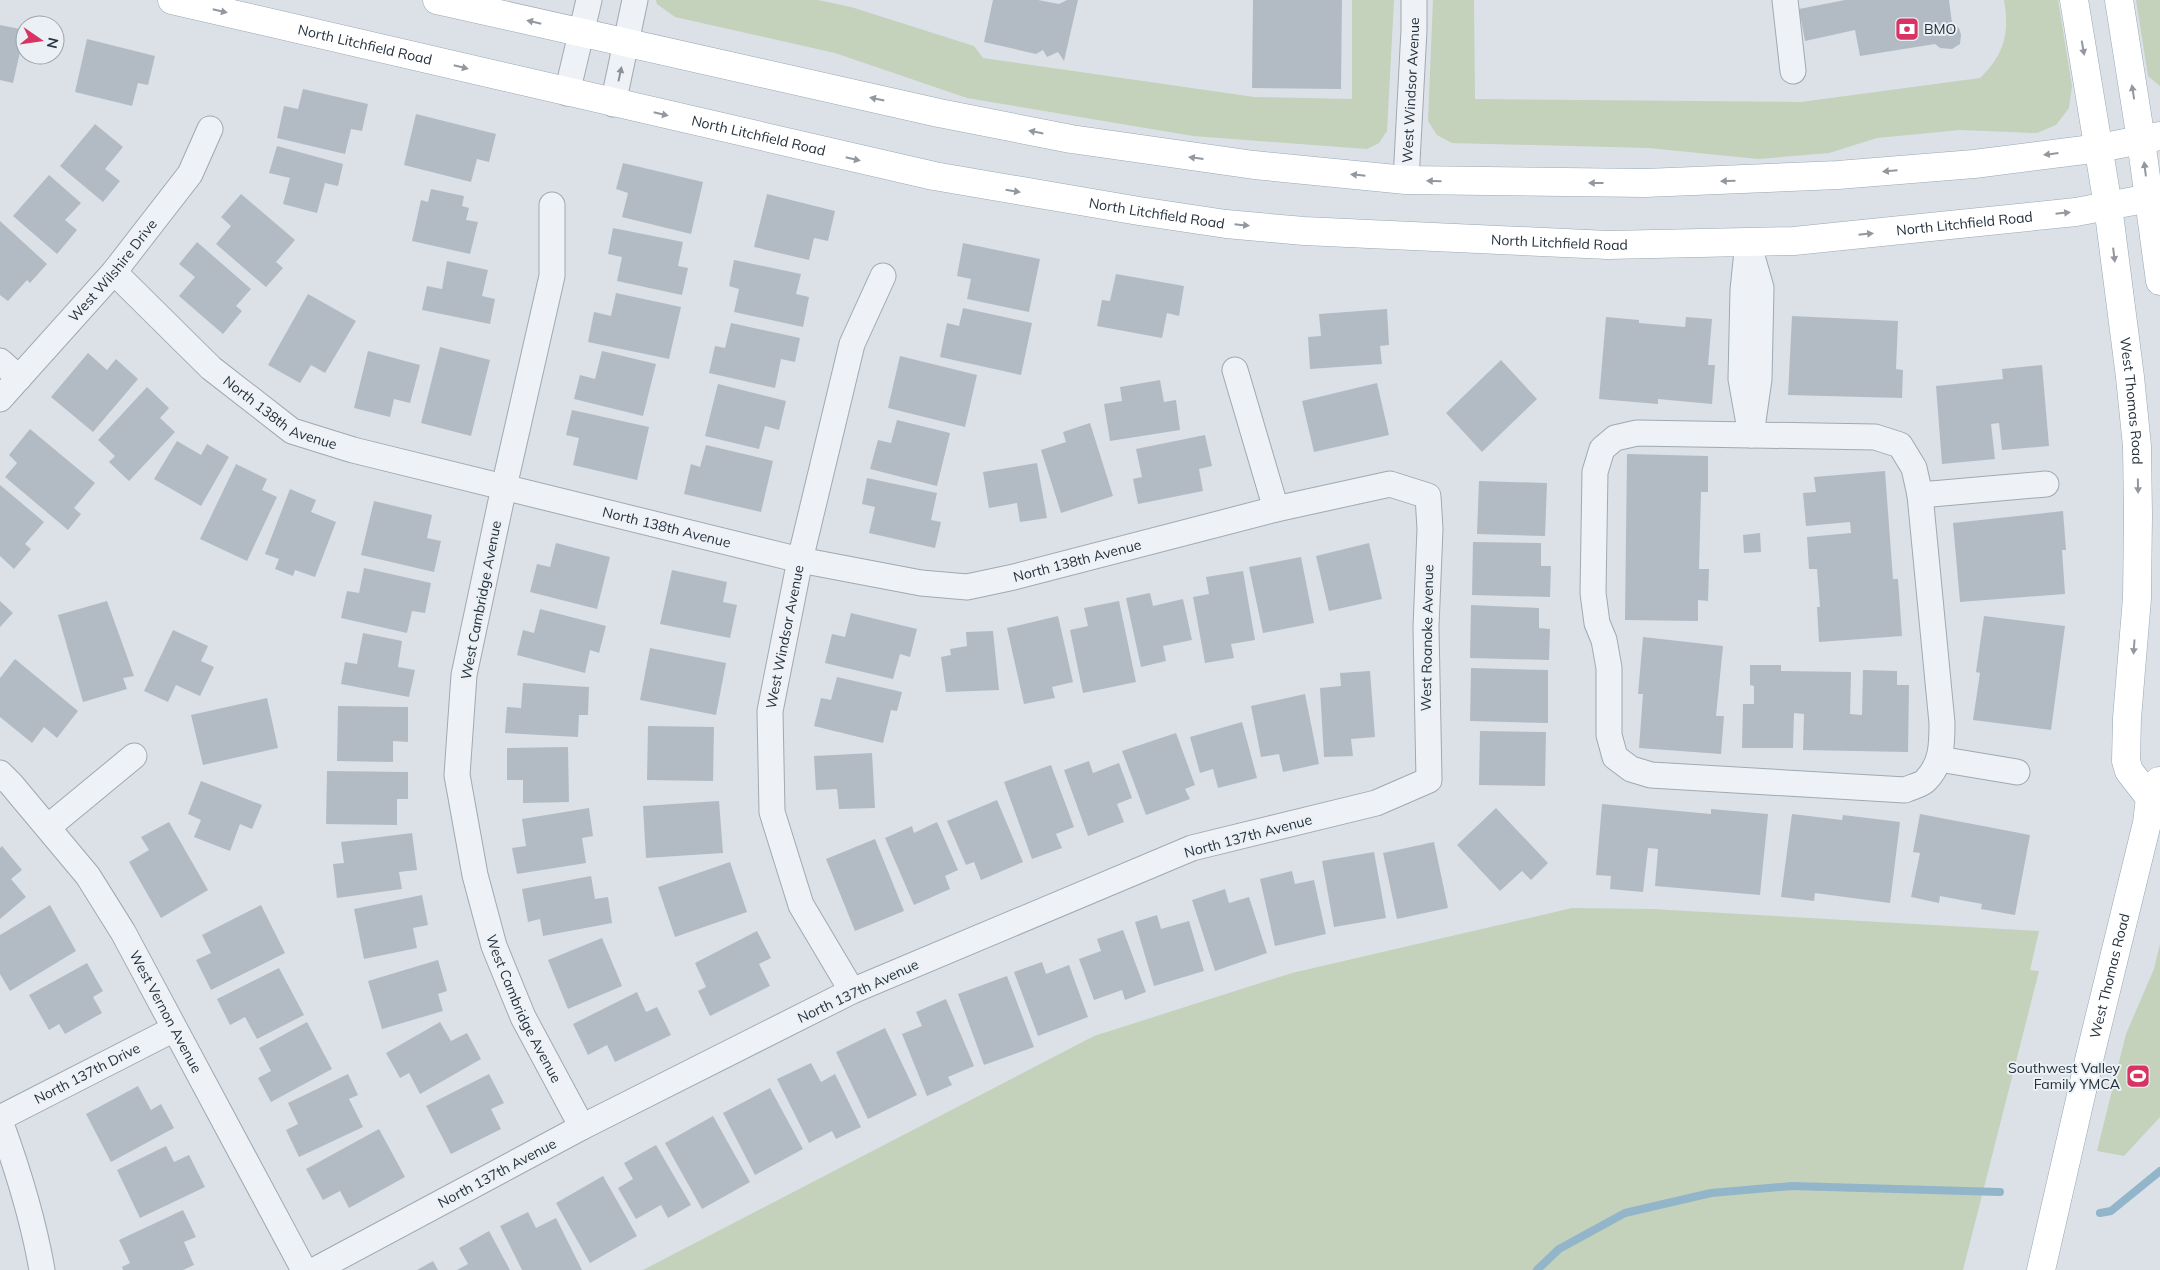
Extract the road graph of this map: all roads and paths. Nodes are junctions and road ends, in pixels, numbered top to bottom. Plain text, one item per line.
1 (172, 0) edge
2 (437, 0) edge
3 (589, 0) edge
4 (636, 0) edge
5 (1414, 0) edge
6 (1785, 0) edge
7 (2074, 0) edge
8 (2119, 0) edge
9 (581, 33) junction
10 (626, 44) junction
11 (1793, 71) dead end
12 (567, 93) junction
13 (613, 104) junction
14 (210, 129) dead end
15 (2150, 138) edge
16 (2100, 148) junction
17 (1406, 180) junction
18 (2154, 197) edge
19 (552, 205) dead end
20 (2108, 206) junction
21 (1748, 242) junction
22 (114, 272) junction
23 (883, 276) dead end
24 (2160, 281) edge
25 (0, 361) edge
26 (1235, 370) dead end
27 (19, 378) junction
28 (0, 399) edge
29 (1750, 435) junction
30 (2046, 484) dead end
31 (504, 487) junction
32 (1920, 495) junction
33 (1428, 496) joint
34 (1276, 509) junction
35 (800, 560) junction
36 (134, 756) dead end
37 (1939, 759) junction
38 (2017, 772) dead end
39 (0, 773) edge
40 (1429, 780) joint
41 (2155, 789) edge
42 (48, 827) junction
43 (852, 991) junction
44 (174, 1029) junction
45 (0, 1119) edge
46 (582, 1127) junction
47 (42, 1270) edge
48 (304, 1270) edge
49 (315, 1270) edge
50 (2040, 1270) edge

1 -> 12 main road, North Litchfield Road
9 -> 2 main road
3 - 9 street
4 - 10 street
5 - 17 street, West Windsor Avenue
6 - 11 street
7 -> 16 main road, West Thomas Road
15 -> 8 main road
9 - 10 main road
9 - 12 street
13 -> 10 street
17 -> 10 main road
12 - 13 main road, North Litchfield Road
13 -> 21 main road, North Litchfield Road
14 - 22 street, West Wilshire Drive
15 - 16 main road
18 -> 15 main road
16 -> 17 main road
16 - 20 main road, West Thomas Road
18 - 20 main road, North Litchfield Road
18 - 24 main road
19 - 31 street, West Cambridge Avenue
21 -> 20 main road, North Litchfield Road
20 -> 41 main road, West Thomas Road
21 - 29 street
22 - 27 street, West Wilshire Drive
22 - 31 street, North 138th Avenue
23 - 35 street, West Windsor Avenue
25 - 27 street
26 - 34 street
27 - 28 street, West Wilshire Drive
29 - 32 street
29 - 37 street
30 - 32 street
31 - 35 street, North 138th Avenue
31 - 46 street, West Cambridge Avenue
32 - 37 street
33 - 34 street, North 138th Avenue
33 - 40 street, West Roanoke Avenue
34 - 35 street, North 138th Avenue
35 - 43 street, West Windsor Avenue
36 - 42 street
37 - 38 street
39 - 42 street, West Vernon Avenue
40 - 43 street, North 137th Avenue
41 - 50 main road, West Thomas Road
42 - 44 street, West Vernon Avenue
43 - 46 street, North 137th Avenue
44 - 45 street, North 137th Drive
44 - 48 street, West Vernon Avenue
45 - 47 street
46 - 49 street, North 137th Avenue

